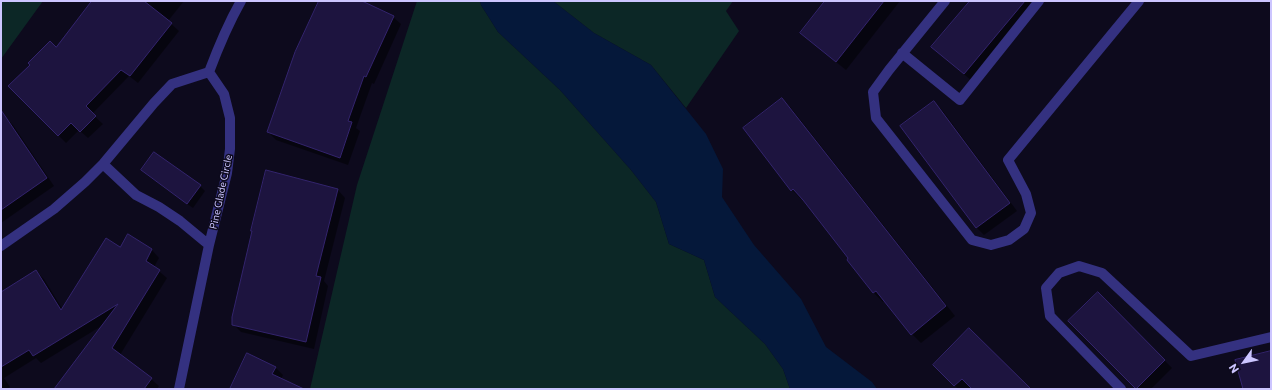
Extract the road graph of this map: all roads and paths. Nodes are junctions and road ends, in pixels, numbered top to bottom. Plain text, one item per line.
1 (241, 1) edge
2 (945, 1) edge
3 (1039, 1) edge
4 (1139, 1) edge
5 (902, 54) junction
6 (209, 72) junction
7 (103, 164) junction
8 (209, 245) junction
9 (1, 246) edge
10 (1271, 337) edge
11 (179, 389) edge
12 (1121, 389) edge

1 - 6 street
2 - 5 street
3 - 5 street
4 - 5 street
6 - 7 street
6 - 8 street, Pine Glade Circle
7 - 8 street, Pine Glade Circle
7 - 9 street
8 - 11 street, Pine Glade Circle
10 - 12 street

